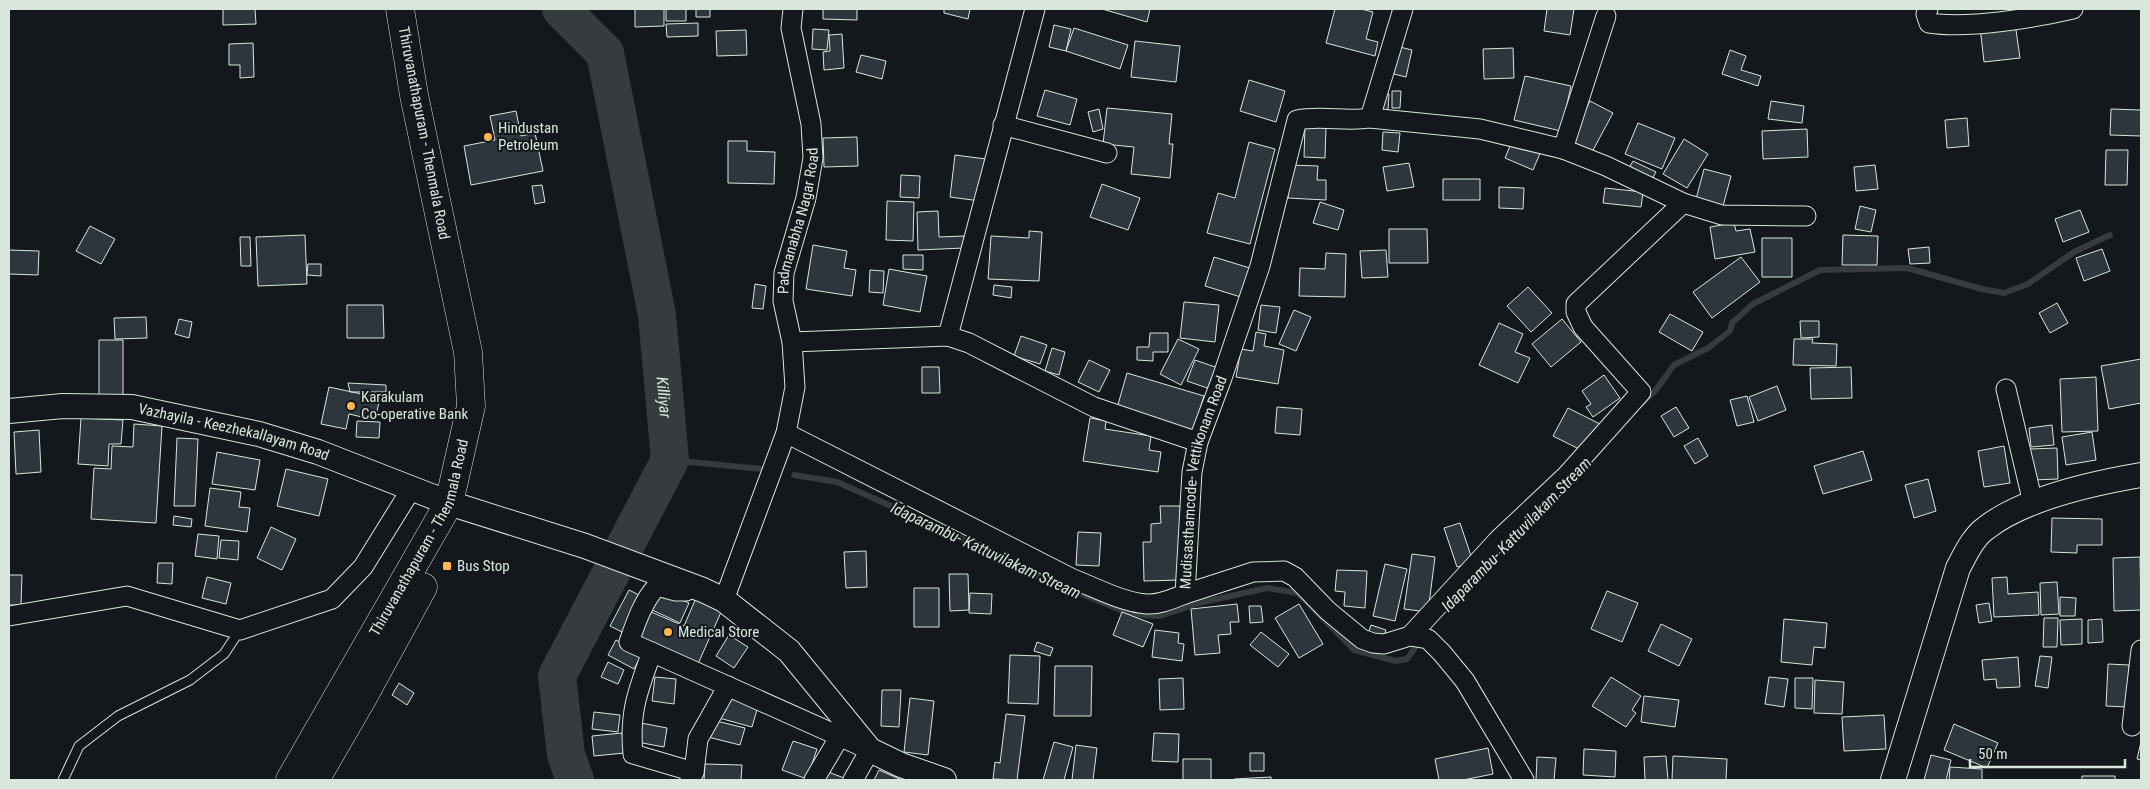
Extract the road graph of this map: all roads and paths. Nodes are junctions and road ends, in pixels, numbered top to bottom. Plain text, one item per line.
1 (400, 9) edge
2 (793, 9) edge
3 (1035, 9) edge
4 (1403, 9) edge
5 (1928, 9) edge
6 (2073, 9) edge
7 (1606, 16) dead end
8 (1370, 118) junction
9 (1003, 125) junction
10 (1564, 149) junction
11 (1107, 153) dead end
12 (1683, 203) junction
13 (1806, 216) dead end
14 (948, 336) junction
15 (792, 342) junction
16 (2006, 388) dead end
17 (9, 411) edge
18 (785, 437) junction
19 (1198, 442) junction
20 (2141, 475) edge
21 (412, 488) junction
22 (449, 504) junction
23 (2033, 504) junction
24 (1185, 594) junction
25 (713, 595) junction
26 (9, 616) edge
27 (240, 630) junction
28 (1418, 637) junction
29 (2141, 650) edge
30 (652, 652) junction
31 (728, 686) junction
32 (2132, 726) dead end
33 (840, 736) junction
34 (870, 750) junction
35 (692, 776) edge
36 (63, 780) edge
37 (290, 780) edge
38 (315, 780) edge
39 (814, 780) edge
40 (852, 780) edge
41 (944, 780) edge
42 (1524, 780) edge
43 (1893, 780) edge

1 - 22 main road, Thiruvanathapuram - Thenmala Road
2 - 15 street, Padmanabha Nagar Road
3 - 9 street
4 - 8 street
5 - 6 street
7 - 10 street
8 - 10 street
8 - 19 street, Mudisasthamcode- Vettikonam Road
9 - 11 street
9 - 14 street
10 - 12 street
12 - 13 street
12 - 28 street
14 - 15 street
14 - 19 street
15 - 18 street, Padmanabha Nagar Road
16 - 23 street
17 - 21 street, Vazhayila - Keezhekallayam Road
18 - 24 street, Mudisasthamcode- Vettikonam Road
18 - 25 street, Padmanabha Nagar Road
19 - 24 street, Mudisasthamcode- Vettikonam Road
20 - 23 street
21 - 22 street, Vazhayila - Keezhekallayam Road
21 - 27 street
22 - 25 street, Vazhayila - Keezhekallayam Road
22 - 37 main road, Thiruvanathapuram - Thenmala Road
22 - 38 main road, Thiruvanathapuram - Thenmala Road
23 - 43 street
24 - 28 street
25 - 30 street
25 - 34 street, Vazhayila - Keezhekallayam Road
26 - 27 street
27 - 36 lane
28 - 42 street
29 - 32 street
30 - 31 street
30 - 35 street
31 - 33 street
31 - 35 street
33 - 34 street
33 - 39 street
34 - 40 street
34 - 41 street

